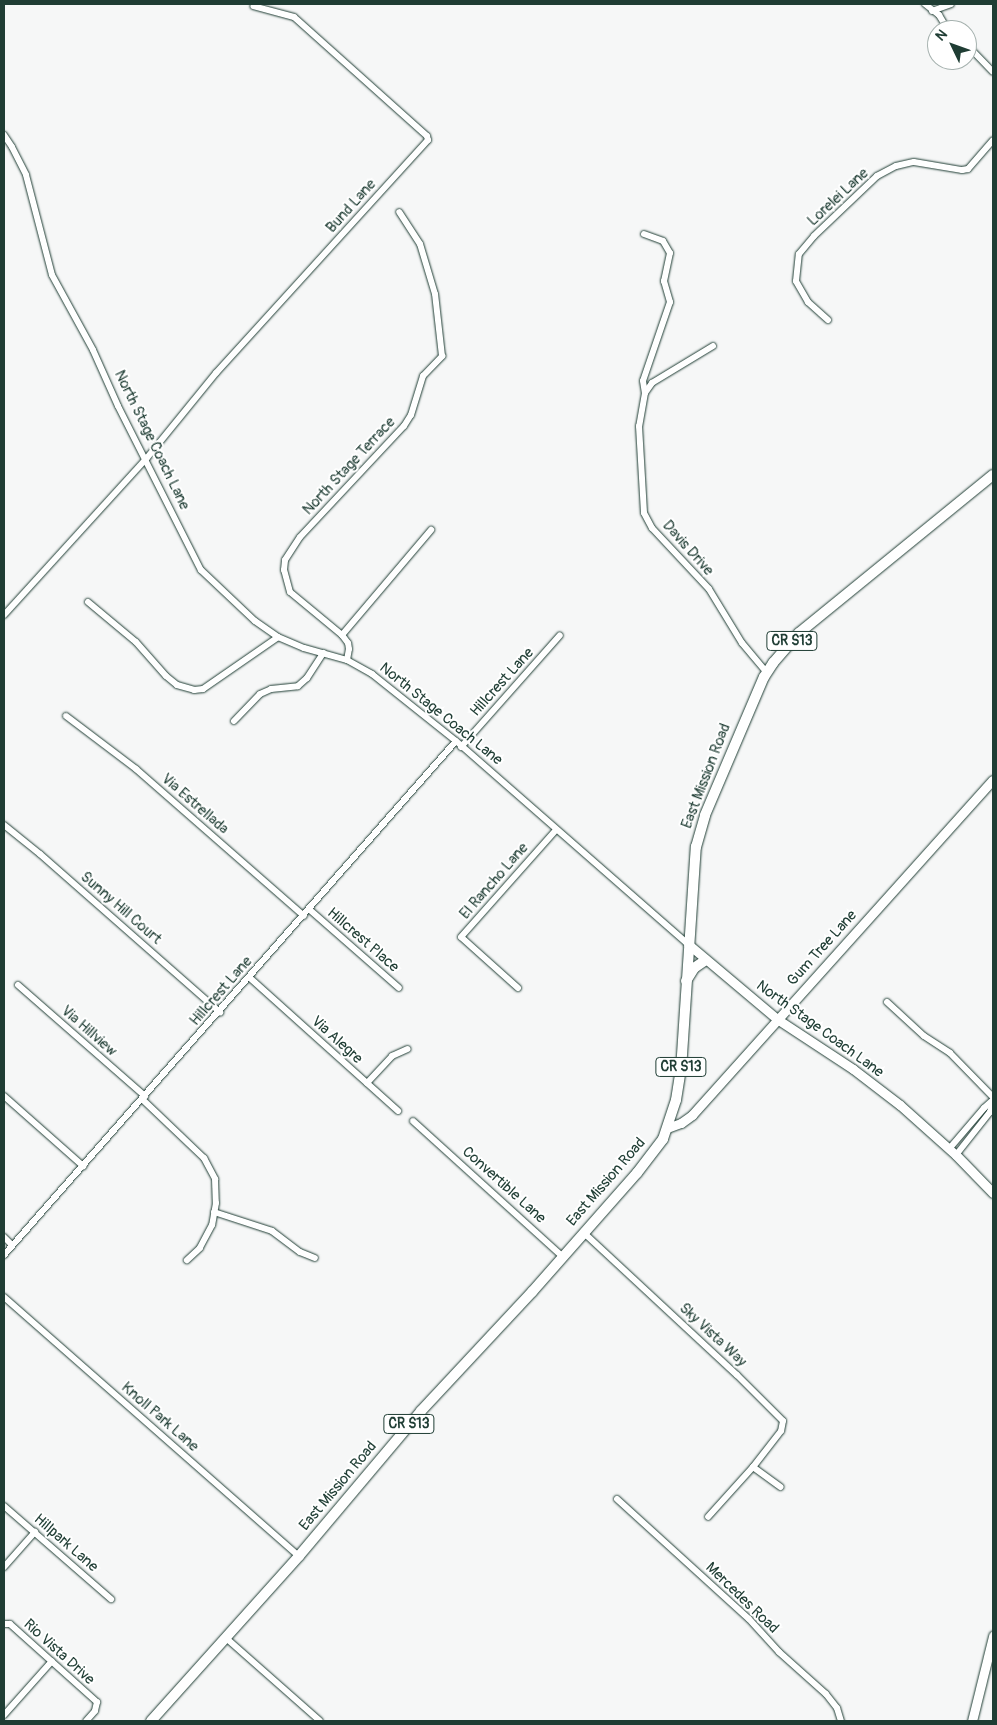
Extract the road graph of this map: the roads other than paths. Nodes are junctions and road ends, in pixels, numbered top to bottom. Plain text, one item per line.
1 (924, 4) edge
2 (951, 4) edge
3 (253, 6) dead end
4 (932, 11) junction
5 (942, 20) edge
6 (977, 55) edge
7 (993, 72) edge
8 (4, 135) edge
9 (993, 140) edge
10 (399, 212) dead end
11 (644, 234) dead end
12 (828, 320) dead end
13 (713, 346) dead end
14 (644, 393) junction
15 (146, 459) junction
16 (993, 475) edge
17 (431, 530) dead end
18 (88, 602) dead end
19 (4, 615) edge
20 (342, 635) junction
21 (560, 635) dead end
22 (278, 637) junction
23 (323, 653) junction
24 (347, 660) junction
25 (767, 673) junction
26 (66, 716) dead end
27 (234, 722) dead end
28 (456, 741) junction
29 (462, 747) junction
30 (993, 780) edge
31 (4, 825) edge
32 (556, 830) junction
33 (310, 910) junction
34 (304, 916) junction
35 (688, 944) junction
36 (706, 960) junction
37 (250, 978) junction
38 (686, 982) junction
39 (18, 985) dead end
40 (399, 988) dead end
41 (518, 988) dead end
42 (887, 1002) dead end
43 (220, 1012) junction
44 (777, 1019) junction
45 (408, 1049) dead end
46 (367, 1084) junction
47 (4, 1096) edge
48 (143, 1098) junction
49 (993, 1100) edge
50 (398, 1111) dead end
51 (413, 1121) dead end
52 (667, 1128) junction
53 (953, 1152) junction
54 (83, 1166) junction
55 (993, 1193) edge
56 (214, 1212) junction
57 (583, 1232) junction
58 (4, 1237) edge
59 (12, 1245) junction
60 (4, 1255) edge
61 (562, 1256) junction
62 (315, 1258) dead end
63 (187, 1260) dead end
64 (4, 1297) edge
65 (754, 1467) junction
66 (781, 1487) dead end
67 (617, 1500) dead end
68 (4, 1506) edge
69 (708, 1517) dead end
70 (35, 1532) junction
71 (299, 1556) junction
72 (4, 1567) edge
73 (111, 1599) dead end
74 (4, 1624) edge
75 (993, 1636) edge
76 (226, 1638) junction
77 (52, 1662) junction
78 (4, 1715) edge
79 (155, 1720) edge
80 (86, 1721) edge
81 (320, 1721) edge
82 (841, 1721) edge
83 (972, 1721) edge

1 - 4 street
2 - 4 street
3 - 15 street, Bund Lane
4 - 5 street
6 - 7 street
8 - 15 street, North Stage Coach Lane
9 - 12 street, Lorelei Lane
10 - 20 street, North Stage Terrace
11 - 14 street, Davis Drive
13 - 14 street
14 - 25 street, Davis Drive
15 - 19 street
15 - 22 street, North Stage Coach Lane
16 - 25 main road, East Mission Road / CR S13
17 - 20 street
18 - 22 street
20 - 24 street
21 - 29 street, Hillcrest Lane
22 - 23 street, North Stage Coach Lane
23 - 24 street, North Stage Coach Lane
23 - 27 street
24 - 28 street, North Stage Coach Lane
25 - 35 main road, East Mission Road / CR S13
26 - 34 street, Via Estrellada
28 - 29 street, North Stage Coach Lane
28 - 33 street, Hillcrest Lane
29 - 32 street, North Stage Coach Lane
30 - 44 street, Gum Tree Lane
31 - 43 street, Sunny Hill Court
32 - 35 street, North Stage Coach Lane
32 - 41 street, El Rancho Lane
33 - 34 street, Hillcrest Lane
33 - 40 street, Hillcrest Place
34 - 37 street, Hillcrest Lane
35 - 36 street, North Stage Coach Lane
35 - 38 main road, East Mission Road / CR S13
36 - 38 main road
36 - 44 street, North Stage Coach Lane
37 - 43 street, Hillcrest Lane
37 - 46 street, Via Alegre
38 - 52 main road, East Mission Road / CR S13
39 - 48 street, Via Hillview
42 - 49 street
43 - 48 street, Hillcrest Lane
44 - 52 street, Gum Tree Lane
44 - 53 street, North Stage Coach Lane
45 - 46 street, Via Alegre
46 - 50 street
47 - 54 street
48 - 54 street, Hillcrest Lane
48 - 56 street, Via Hillview
49 - 53 street
51 - 61 street, Convertible Lane
52 - 57 main road, East Mission Road / CR S13
53 - 55 street, North Stage Coach Lane
54 - 59 street, Hillcrest Lane
56 - 62 street
56 - 63 street, Via Hillview
57 - 61 main road, East Mission Road / CR S13
57 - 65 street, Sky Vista Way
58 - 59 street
59 - 60 street, Hillcrest Lane
61 - 71 main road, East Mission Road / CR S13
64 - 71 street, Knoll Park Lane
65 - 66 street
65 - 69 street, Sky Vista Way
67 - 82 street, Mercedes Road
68 - 70 street, Hillpark Lane
70 - 72 street
70 - 73 street, Hillpark Lane
71 - 76 main road, East Mission Road / CR S13
74 - 77 street, Rio Vista Drive
75 - 83 street
76 - 79 main road, East Mission Road / CR S13
76 - 81 street
77 - 78 street
77 - 80 street, Rio Vista Drive

